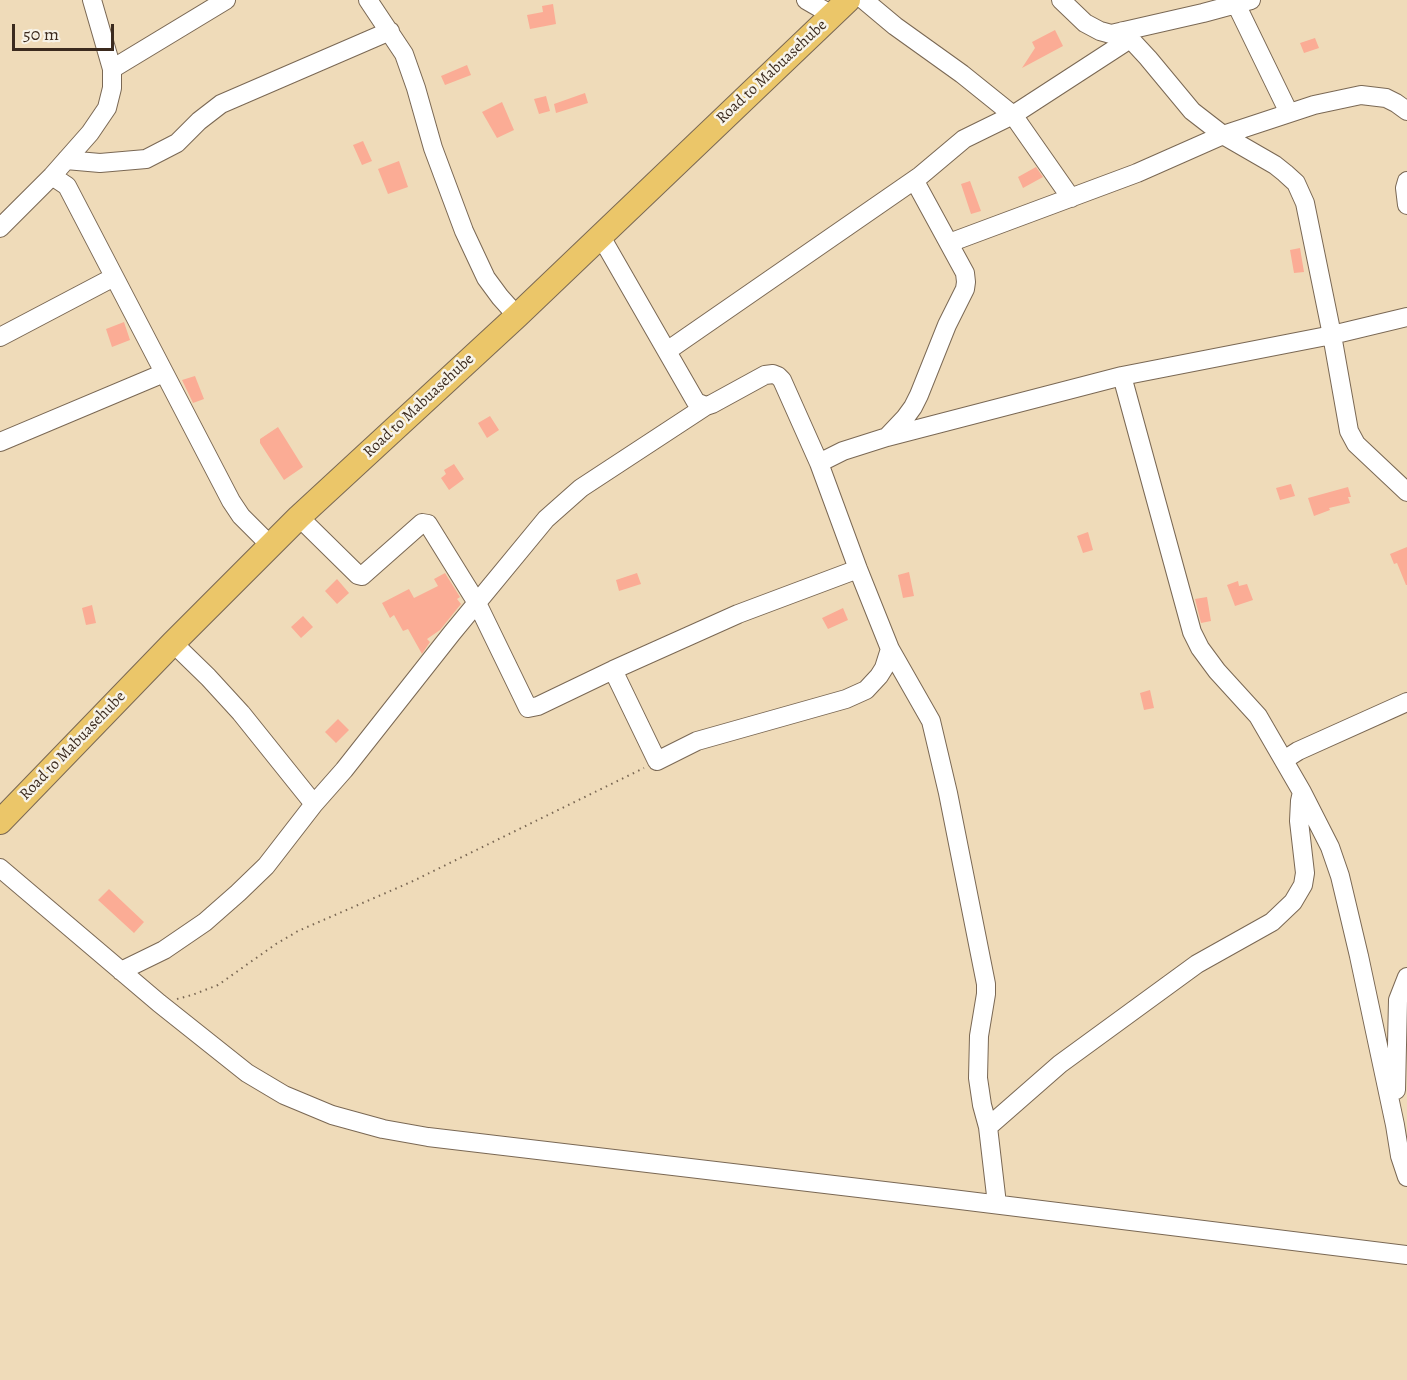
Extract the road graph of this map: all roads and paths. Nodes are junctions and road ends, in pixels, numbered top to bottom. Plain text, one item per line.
1 (92, 0) edge
2 (226, 0) edge
3 (368, 0) edge
4 (806, 0) edge
5 (864, 0) edge
6 (1061, 0) edge
7 (1244, 2) edge
8 (840, 8) edge
9 (390, 31) junction
10 (1126, 35) junction
11 (112, 69) junction
12 (1407, 111) edge
13 (1289, 113) junction
14 (1013, 115) junction
15 (1223, 135) junction
16 (66, 160) junction
17 (52, 176) junction
18 (916, 179) junction
19 (1407, 181) edge
20 (1071, 198) junction
21 (1407, 205) edge
22 (0, 228) edge
23 (600, 236) junction
24 (949, 243) junction
25 (114, 277) junction
26 (517, 316) junction
27 (1407, 317) edge
28 (1332, 335) junction
29 (0, 337) edge
30 (667, 351) junction
31 (164, 373) junction
32 (1122, 376) junction
33 (706, 406) junction
34 (887, 436) junction
35 (0, 442) edge
36 (819, 463) junction
37 (1407, 492) edge
38 (299, 517) junction
39 (271, 546) junction
40 (858, 569) junction
41 (477, 603) junction
42 (173, 643) junction
43 (890, 649) junction
44 (613, 670) junction
45 (1407, 702) edge
46 (1284, 760) junction
47 (657, 761) junction
48 (1302, 792) junction
49 (314, 804) junction
50 (0, 822) edge
51 (0, 868) edge
52 (121, 971) junction
53 (1407, 977) edge
54 (159, 1003) junction
55 (1402, 1024) edge
56 (1395, 1125) junction
57 (988, 1127) junction
58 (1407, 1178) edge
59 (997, 1204) junction
60 (1407, 1255) edge

1 - 11 street
2 - 11 street
3 - 9 street
4 - 8 street
5 - 14 street
6 - 10 street
7 - 10 street
7 - 13 street
8 - 23 main road, Road to Mabuasehube
9 - 16 street
9 - 26 street
10 - 14 street
10 - 15 street
11 - 16 street
12 - 13 street
13 - 15 street
14 - 18 street
14 - 20 street
15 - 20 street
15 - 28 street
16 - 17 street
17 - 22 street
17 - 25 street
18 - 24 street
18 - 30 street
19 - 21 street
20 - 24 street
23 - 26 main road, Road to Mabuasehube
23 - 30 street
24 - 34 street
25 - 29 street
25 - 31 street
26 - 38 main road, Road to Mabuasehube
27 - 28 street
28 - 32 street
28 - 37 street
30 - 33 street
31 - 35 street
31 - 39 street
32 - 34 street
32 - 46 street
33 - 36 street
33 - 41 street
34 - 36 street
36 - 40 street
38 - 39 main road, Road to Mabuasehube
38 - 41 street
39 - 42 main road, Road to Mabuasehube
40 - 43 street
40 - 44 street
41 - 44 street
41 - 49 street
42 - 49 street
42 - 50 main road, Road to Mabuasehube
43 - 47 street
43 - 57 street
44 - 47 street
45 - 46 street
46 - 48 street
47 - 54 path
48 - 56 street
48 - 57 street
49 - 52 street
51 - 52 street
52 - 54 street
53 - 55 street
54 - 59 street
55 - 56 street
56 - 58 street
57 - 59 street
59 - 60 street

